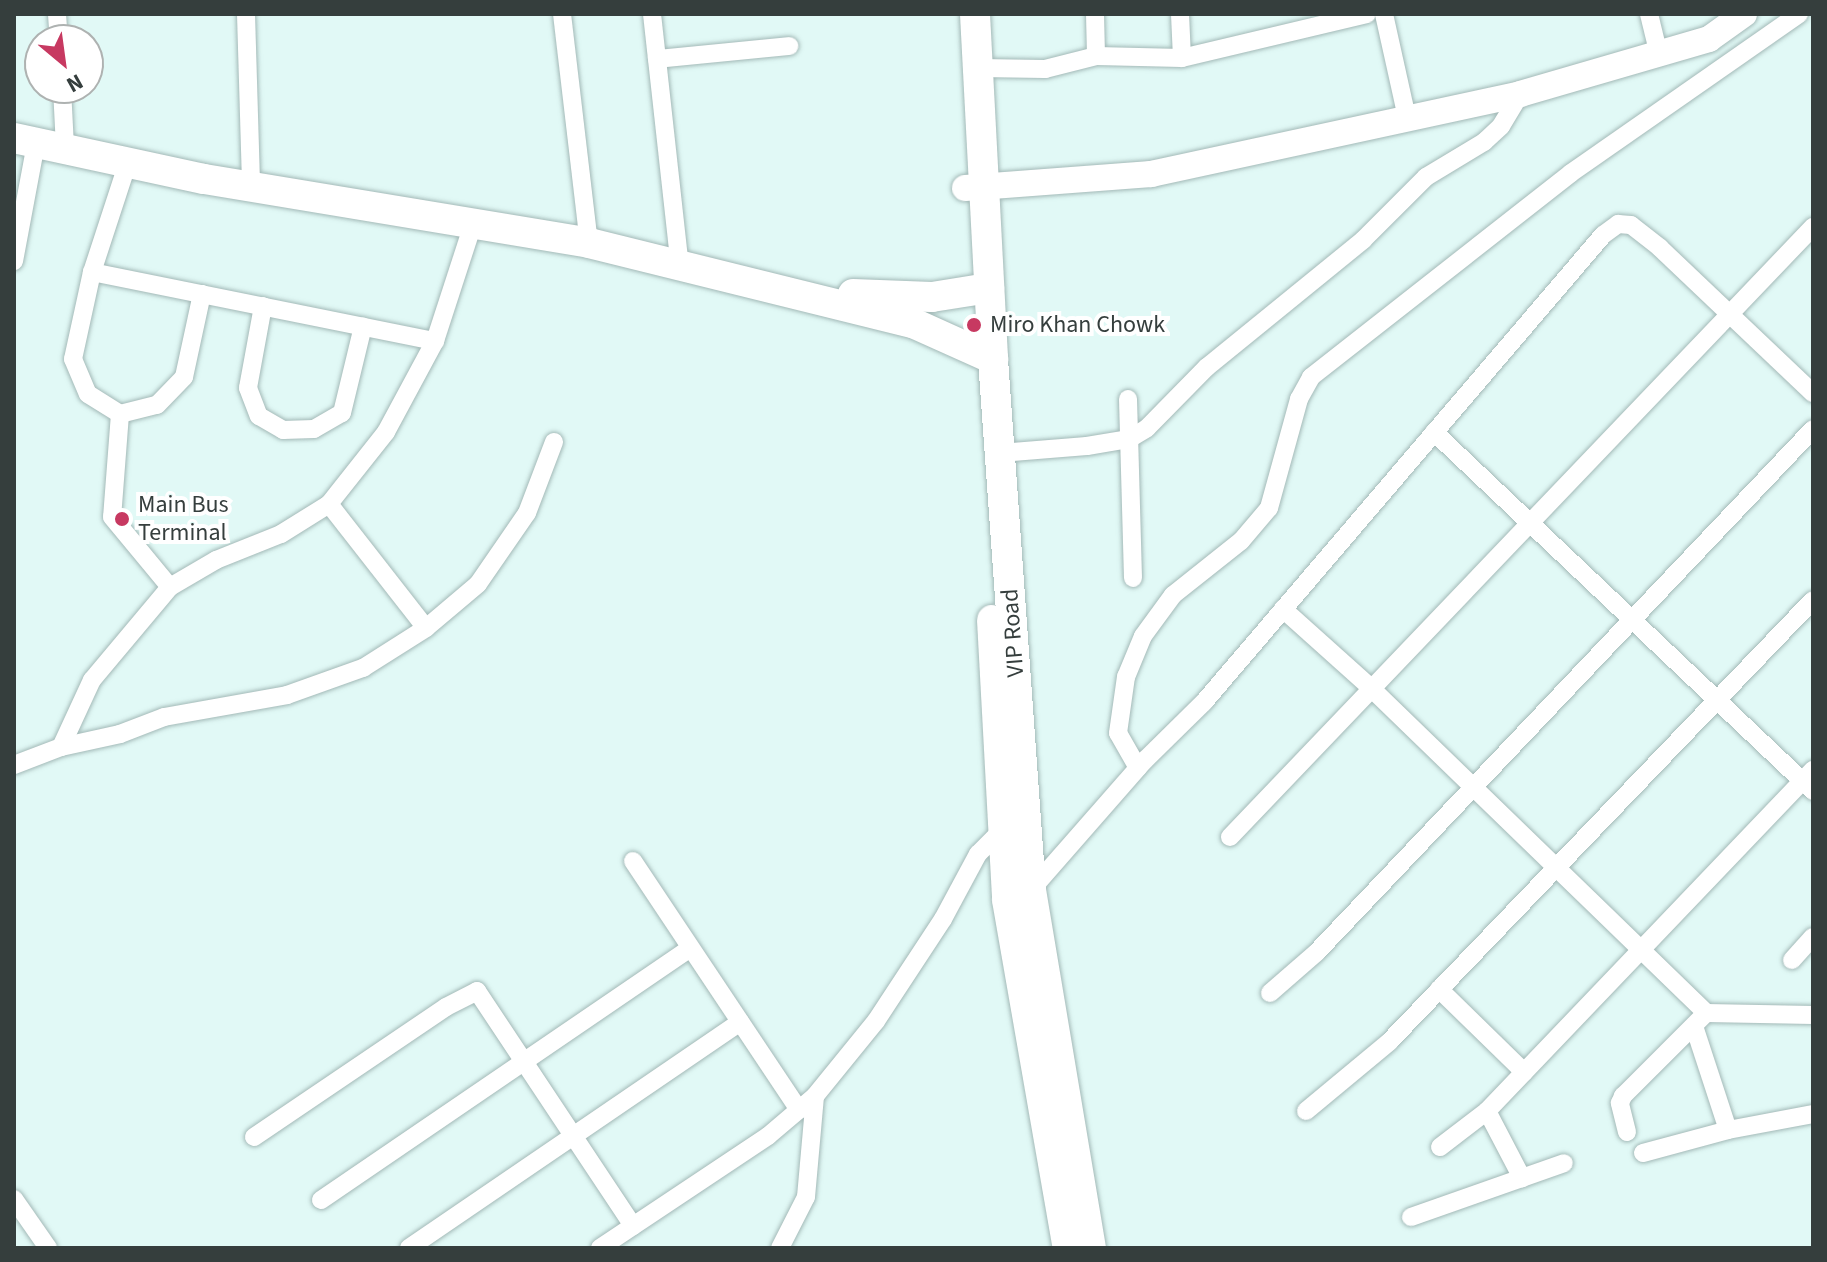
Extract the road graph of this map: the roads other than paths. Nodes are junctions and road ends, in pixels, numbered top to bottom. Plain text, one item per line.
1 (246, 14) edge
2 (562, 14) edge
3 (652, 14) edge
4 (955, 14) edge
5 (975, 14) edge
6 (1095, 14) edge
7 (1180, 14) edge
8 (1367, 14) edge
9 (1384, 14) edge
10 (1649, 14) edge
11 (1799, 14) edge
12 (1734, 21) edge
13 (789, 46) dead end
14 (1659, 55) junction
15 (1744, 55) junction
16 (1096, 56) junction
17 (1182, 58) junction
18 (657, 59) junction
19 (979, 68) junction
20 (1520, 94) junction
21 (55, 104) edge
22 (1407, 118) junction
23 (39, 143) edge
24 (128, 162) junction
25 (251, 187) junction
26 (975, 188) junction
27 (473, 224) junction
28 (1813, 227) edge
29 (589, 243) junction
30 (14, 261) edge
31 (680, 266) junction
32 (92, 272) junction
33 (980, 289) junction
34 (771, 290) junction
35 (202, 294) junction
36 (263, 306) junction
37 (1728, 312) junction
38 (363, 326) junction
39 (435, 341) junction
40 (984, 356) junction
41 (1813, 393) edge
42 (1128, 399) dead end
43 (120, 414) junction
44 (1813, 429) edge
45 (1434, 432) junction
46 (1129, 439) junction
47 (554, 442) dead end
48 (1000, 453) junction
49 (329, 504) junction
50 (1529, 522) junction
51 (1133, 578) dead end
52 (170, 587) junction
53 (1813, 600) edge
54 (1283, 609) junction
55 (1633, 620) junction
56 (426, 628) junction
57 (1371, 688) junction
58 (1717, 700) junction
59 (61, 747) junction
60 (14, 765) edge
61 (1138, 768) junction
62 (1810, 781) edge
63 (1473, 788) junction
64 (1016, 825) junction
65 (1230, 837) dead end
66 (633, 861) dead end
67 (1557, 867) junction
68 (1031, 890) junction
69 (1813, 937) edge
70 (690, 948) junction
71 (1643, 949) junction
72 (1792, 960) dead end
73 (1439, 989) junction
74 (1270, 993) dead end
75 (1813, 1015) edge
76 (1700, 1020) junction
77 (740, 1022) junction
78 (523, 1062) junction
79 (1524, 1072) junction
80 (815, 1096) junction
81 (799, 1110) junction
82 (1306, 1111) dead end
83 (1487, 1111) junction
84 (1813, 1114) edge
85 (1728, 1130) junction
86 (1627, 1132) dead end
87 (254, 1137) dead end
88 (572, 1137) junction
89 (1440, 1147) dead end
90 (1643, 1153) dead end
91 (1564, 1163) dead end
92 (1522, 1178) junction
93 (14, 1199) edge
94 (321, 1200) dead end
95 (1411, 1217) dead end
96 (633, 1226) junction
97 (48, 1248) edge
98 (409, 1248) edge
99 (600, 1248) edge
100 (780, 1248) edge
101 (1068, 1248) edge
102 (1091, 1248) edge

1 - 25 street
2 - 29 street
3 - 18 street
4 - 26 main road, VIP Road
5 - 19 main road, VIP Road
6 - 16 street
7 - 17 street
8 - 17 street
9 - 22 street
10 - 14 street
11 - 15 street
12 - 14 main road
12 - 15 street
13 - 18 street
14 - 20 main road
15 - 61 street
16 - 17 street
16 - 19 street
18 - 31 street
19 - 26 main road, VIP Road
20 - 22 main road
20 - 46 street
21 - 23 street
22 - 26 main road
23 - 24 main road
23 - 30 street
24 - 25 main road
24 - 32 street
25 - 27 main road
26 - 33 main road, VIP Road
27 - 29 main road
27 - 39 street
28 - 37 street
29 - 31 main road
31 - 34 main road
32 - 35 street
32 - 43 street
33 - 34 main road
33 - 40 main road, VIP Road
34 - 40 main road
35 - 36 street
35 - 43 street
36 - 38 street
36 - 38 street
37 - 41 street
37 - 45 street
37 - 50 street
38 - 39 street
39 - 49 street
40 - 48 main road, VIP Road
40 - 64 main road, VIP Road
42 - 46 street
43 - 52 street
44 - 55 street
45 - 50 street
45 - 54 street
46 - 48 street
46 - 51 street
47 - 56 street
48 - 64 main road, VIP Road
49 - 52 street
49 - 56 street
50 - 55 street
50 - 57 street
52 - 59 street
53 - 58 street
54 - 57 street
54 - 61 street
55 - 58 street
55 - 63 street
56 - 59 street
57 - 63 street
57 - 65 street
58 - 62 street
58 - 67 street
59 - 60 street
61 - 68 street
62 - 71 street
63 - 67 street
63 - 74 street
64 - 68 main road, VIP Road
64 - 80 street
64 - 101 main road, VIP Road
66 - 70 street
67 - 71 street
67 - 73 street
68 - 102 main road, VIP Road
69 - 72 street
70 - 77 street
70 - 78 street
71 - 76 street
71 - 79 street
73 - 79 street
73 - 82 street
75 - 76 street
76 - 85 street
76 - 86 street
77 - 81 street
77 - 88 street
78 - 87 street
78 - 88 street
78 - 94 street
79 - 83 street
80 - 81 street
80 - 100 street
81 - 96 street
83 - 89 street
83 - 92 street
84 - 85 street
85 - 90 street
88 - 96 street
88 - 98 street
91 - 92 street
92 - 95 street
93 - 97 street
96 - 99 street

